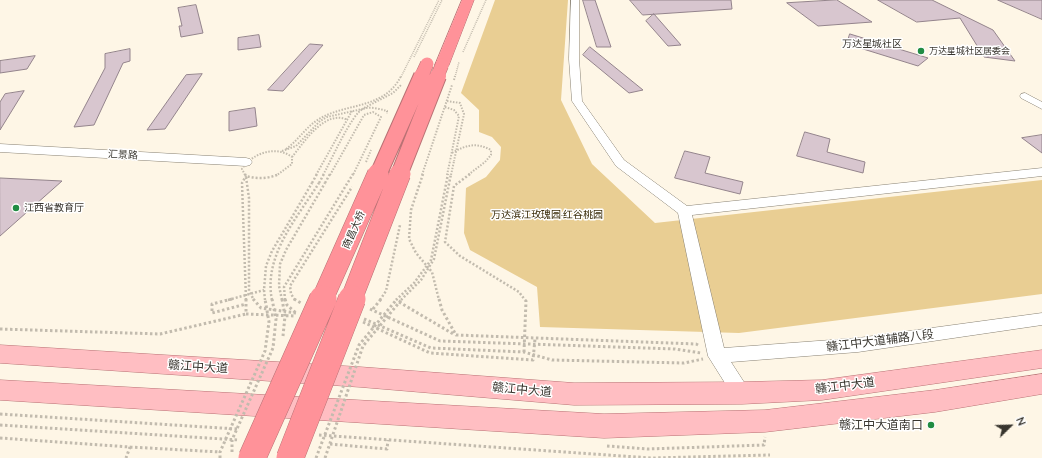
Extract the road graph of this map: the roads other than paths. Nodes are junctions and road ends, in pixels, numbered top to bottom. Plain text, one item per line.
1 (468, 0) edge
2 (575, 0) edge
3 (440, 60) junction
4 (1025, 96) dead end
5 (1042, 106) edge
6 (0, 148) edge
7 (246, 162) road end
8 (1042, 172) edge
9 (684, 211) junction
10 (1042, 318) edge
11 (0, 354) edge
12 (717, 356) junction
13 (1042, 359) edge
14 (1042, 384) edge
15 (0, 390) edge
16 (742, 393) junction
17 (247, 449) edge
18 (290, 458) edge

1 - 3 highway, 南昌大桥
2 - 9 street
3 - 17 highway, 南昌大桥, bridge
3 - 18 highway, 南昌大桥, bridge
4 - 5 street
6 - 7 street, 汇景路
8 - 9 street
9 - 12 street
10 - 12 street, 赣江中大道辅路八段
11 - 16 main road, 赣江中大道
12 - 16 street
13 - 16 main road, 赣江中大道
14 - 15 main road

